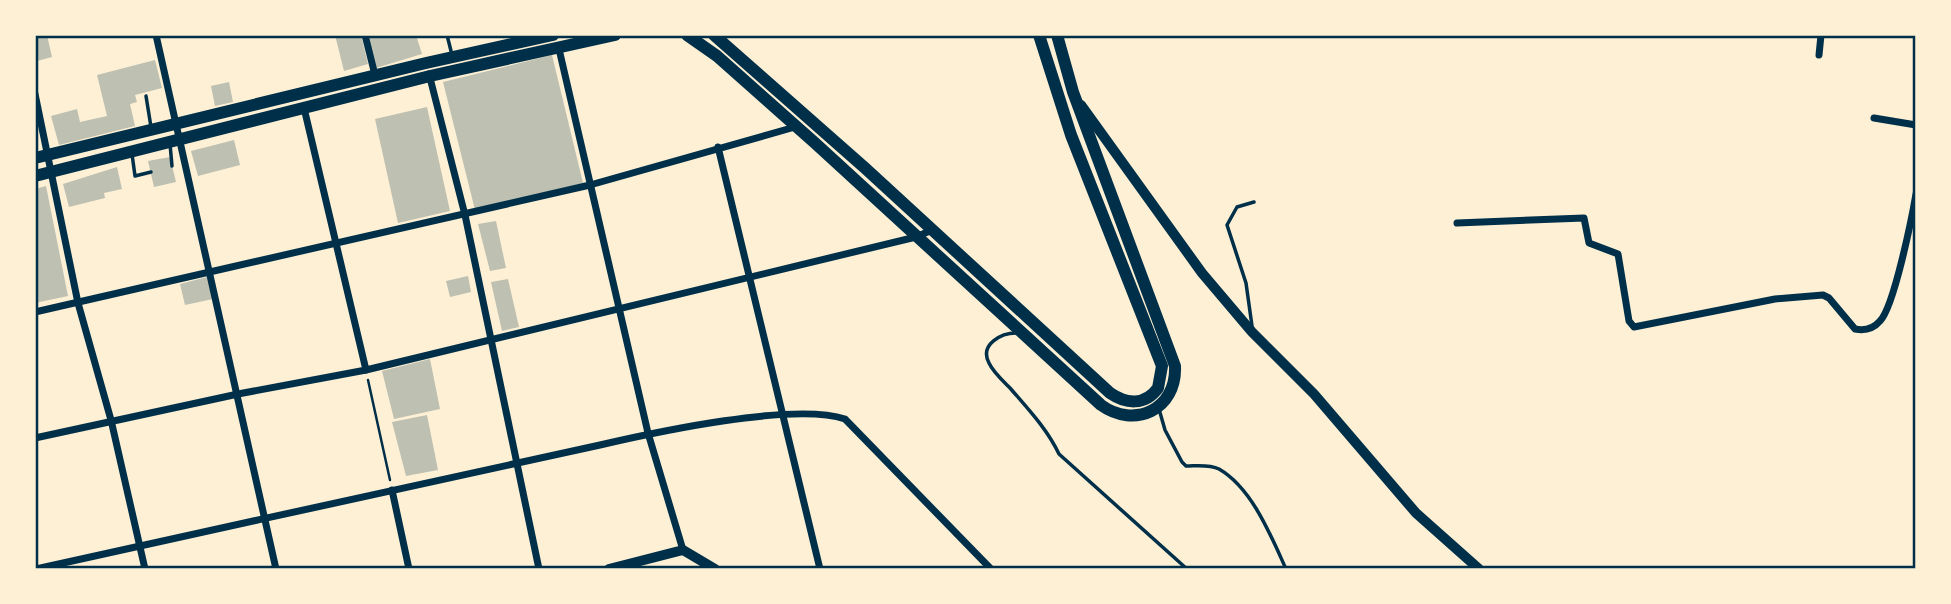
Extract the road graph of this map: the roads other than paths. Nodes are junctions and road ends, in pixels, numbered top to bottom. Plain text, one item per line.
1 (156, 35) edge
2 (365, 35) edge
3 (447, 35) edge
4 (553, 35) edge
5 (615, 35) edge
6 (687, 35) edge
7 (714, 35) edge
8 (1040, 35) edge
9 (1057, 35) edge
10 (1821, 35) edge
11 (528, 38) edge
12 (559, 49) junction
13 (1819, 55) dead end
14 (453, 57) junction
15 (426, 62) junction
16 (375, 75) junction
17 (430, 76) junction
18 (379, 89) junction
19 (1073, 93) junction
20 (35, 94) edge
21 (146, 96) dead end
22 (304, 108) junction
23 (1874, 118) dead end
24 (177, 123) junction
25 (1916, 125) edge
26 (796, 126) junction
27 (151, 130) junction
28 (175, 141) junction
29 (718, 147) junction
30 (131, 152) junction
31 (48, 155) junction
32 (35, 158) edge
33 (172, 166) dead end
34 (51, 172) junction
35 (151, 172) dead end
36 (35, 176) edge
37 (590, 185) junction
38 (1916, 194) edge
39 (1254, 202) dead end
40 (465, 215) junction
41 (1457, 223) dead end
42 (932, 230) junction
43 (916, 237) junction
44 (336, 245) junction
45 (1906, 245) junction
46 (1916, 247) edge
47 (209, 274) junction
48 (750, 275) junction
49 (78, 303) junction
50 (619, 308) junction
51 (35, 312) edge
52 (1021, 332) junction
53 (1252, 332) junction
54 (491, 338) junction
55 (366, 370) junction
56 (238, 394) junction
57 (1159, 407) junction
58 (784, 415) junction
59 (111, 420) junction
60 (648, 433) junction
61 (35, 438) edge
62 (516, 461) junction
63 (392, 490) junction
64 (264, 518) junction
65 (141, 546) junction
66 (683, 550) junction
67 (36, 569) edge
68 (145, 569) edge
69 (276, 569) edge
70 (409, 569) edge
71 (539, 569) edge
72 (609, 569) edge
73 (715, 569) edge
74 (820, 569) edge
75 (991, 569) edge
76 (1187, 569) edge
77 (1286, 569) edge
78 (1479, 569) edge

1 - 24 street
2 - 16 street
3 - 14 lane
4 - 11 main road
5 - 12 main road
6 - 26 main road
7 - 42 main road
8 - 42 main road
9 - 19 main road
10 - 13 street
11 - 14 main road
12 - 17 main road
12 - 37 street
14 - 15 main road
15 - 16 main road
15 - 17 street
16 - 18 main road
16 - 24 main road
17 - 18 main road
17 - 40 street
18 - 22 main road
19 - 53 street
19 - 57 main road
20 - 31 street
21 - 27 lane
22 - 28 main road
22 - 44 street
23 - 25 street
24 - 27 main road
24 - 28 street
26 - 29 street
26 - 43 main road
27 - 31 main road
28 - 30 main road
28 - 33 lane
28 - 47 street
29 - 37 street
29 - 48 street
30 - 34 main road
30 - 35 lane
31 - 32 main road
31 - 34 street
34 - 36 main road
34 - 49 street
37 - 40 street
37 - 50 street
38 - 45 street
39 - 53 lane
40 - 44 street
40 - 54 street
41 - 45 street
42 - 43 street
43 - 48 street
43 - 52 main road
44 - 47 street
44 - 55 street
45 - 46 street
47 - 49 street
47 - 56 street
48 - 50 street
48 - 58 street
49 - 51 street
49 - 59 street
50 - 54 street
50 - 60 street
52 - 57 main road
52 - 76 lane
53 - 78 street
54 - 55 street
54 - 62 street
55 - 56 street
56 - 59 street
56 - 64 street
57 - 77 lane
58 - 60 street
58 - 74 street
58 - 75 street
59 - 61 street
59 - 65 street
60 - 62 street
60 - 66 street
62 - 63 street
62 - 71 street
63 - 64 street
63 - 70 street
64 - 65 street
64 - 69 street
65 - 67 street
65 - 68 street
66 - 72 street
66 - 73 street

